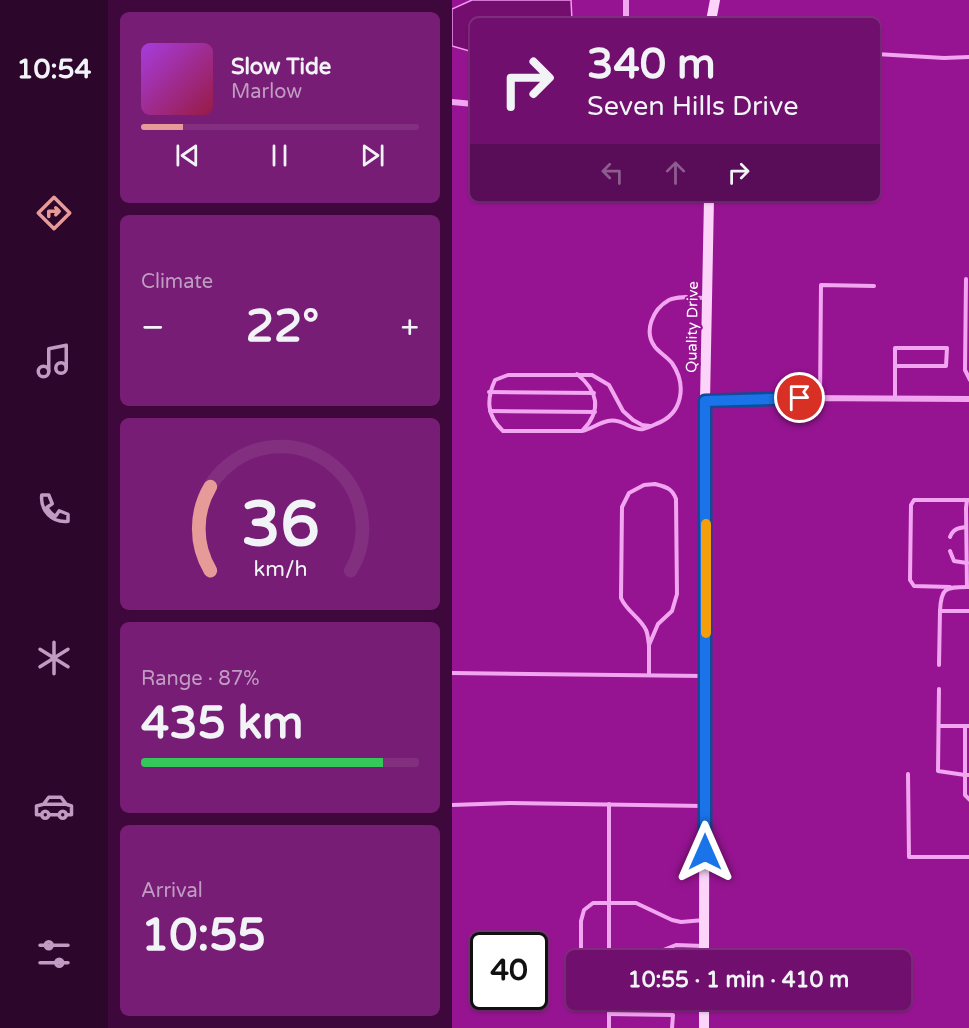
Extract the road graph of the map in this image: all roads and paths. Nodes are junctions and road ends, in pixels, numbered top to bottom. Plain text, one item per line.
1 (626, 0) edge
2 (715, 0) edge
3 (626, 18) edge
4 (712, 18) edge
5 (880, 54) edge
6 (970, 57) edge
7 (452, 102) edge
8 (470, 104) edge
9 (709, 201) edge
10 (966, 279) dead end
11 (874, 286) dead end
12 (708, 298) junction
13 (895, 366) junction
14 (577, 374) junction
15 (970, 380) edge
16 (490, 392) junction
17 (594, 393) junction
18 (820, 398) junction
19 (895, 399) junction
20 (970, 399) edge
21 (705, 401) junction
22 (490, 411) junction
23 (595, 412) junction
24 (650, 426) junction
25 (582, 431) junction
26 (968, 500) edge
27 (966, 527) junction
28 (950, 537) dead end
29 (950, 551) dead end
30 (967, 563) junction
31 (950, 587) junction
32 (968, 587) edge
33 (940, 611) junction
34 (970, 611) edge
35 (649, 645) junction
36 (939, 664) dead end
37 (452, 673) edge
38 (649, 675) junction
39 (706, 676) junction
40 (939, 689) dead end
41 (939, 726) junction
42 (967, 726) edge
43 (908, 774) dead end
44 (967, 775) edge
45 (970, 800) edge
46 (609, 804) junction
47 (452, 805) edge
48 (705, 806) junction
49 (970, 857) edge
50 (610, 903) junction
51 (705, 920) junction
52 (704, 946) junction
53 (582, 950) edge
54 (609, 950) edge
55 (663, 950) edge
56 (704, 950) edge
57 (609, 1010) edge
58 (704, 1010) edge
59 (609, 1014) junction
60 (609, 1028) edge
61 (672, 1028) edge
62 (704, 1028) edge

1 - 3 street
2 - 4 street
5 - 6 lane
7 - 8 street
9 - 12 street, Quality Drive
10 - 15 lane
11 - 18 lane
12 - 21 street, Quality Drive
12 - 24 lane
13 - 13 lane
13 - 19 lane
14 - 16 lane
14 - 17 lane
14 - 24 lane
16 - 17 lane
16 - 22 lane
17 - 23 lane
18 - 19 street
18 - 21 street
19 - 20 street
21 - 39 street, Quality Drive
22 - 23 lane
22 - 25 lane
23 - 25 lane
24 - 25 lane
26 - 27 lane
26 - 31 lane
27 - 28 lane
27 - 30 lane
29 - 30 lane
30 - 32 lane
31 - 32 lane
31 - 33 lane
33 - 34 lane
33 - 36 lane
35 - 35 lane
35 - 38 lane
37 - 38 lane
38 - 39 lane
39 - 48 street, Quality Drive
40 - 41 lane
41 - 42 lane
41 - 44 lane
42 - 44 lane
43 - 49 lane
44 - 45 lane
46 - 47 lane
46 - 48 lane
46 - 50 lane
48 - 51 street, Quality Drive
50 - 51 lane
50 - 53 lane
50 - 54 lane
51 - 52 street, Quality Drive
52 - 55 lane
52 - 56 street, Quality Drive
57 - 59 lane
58 - 62 street
59 - 60 lane
59 - 61 lane

